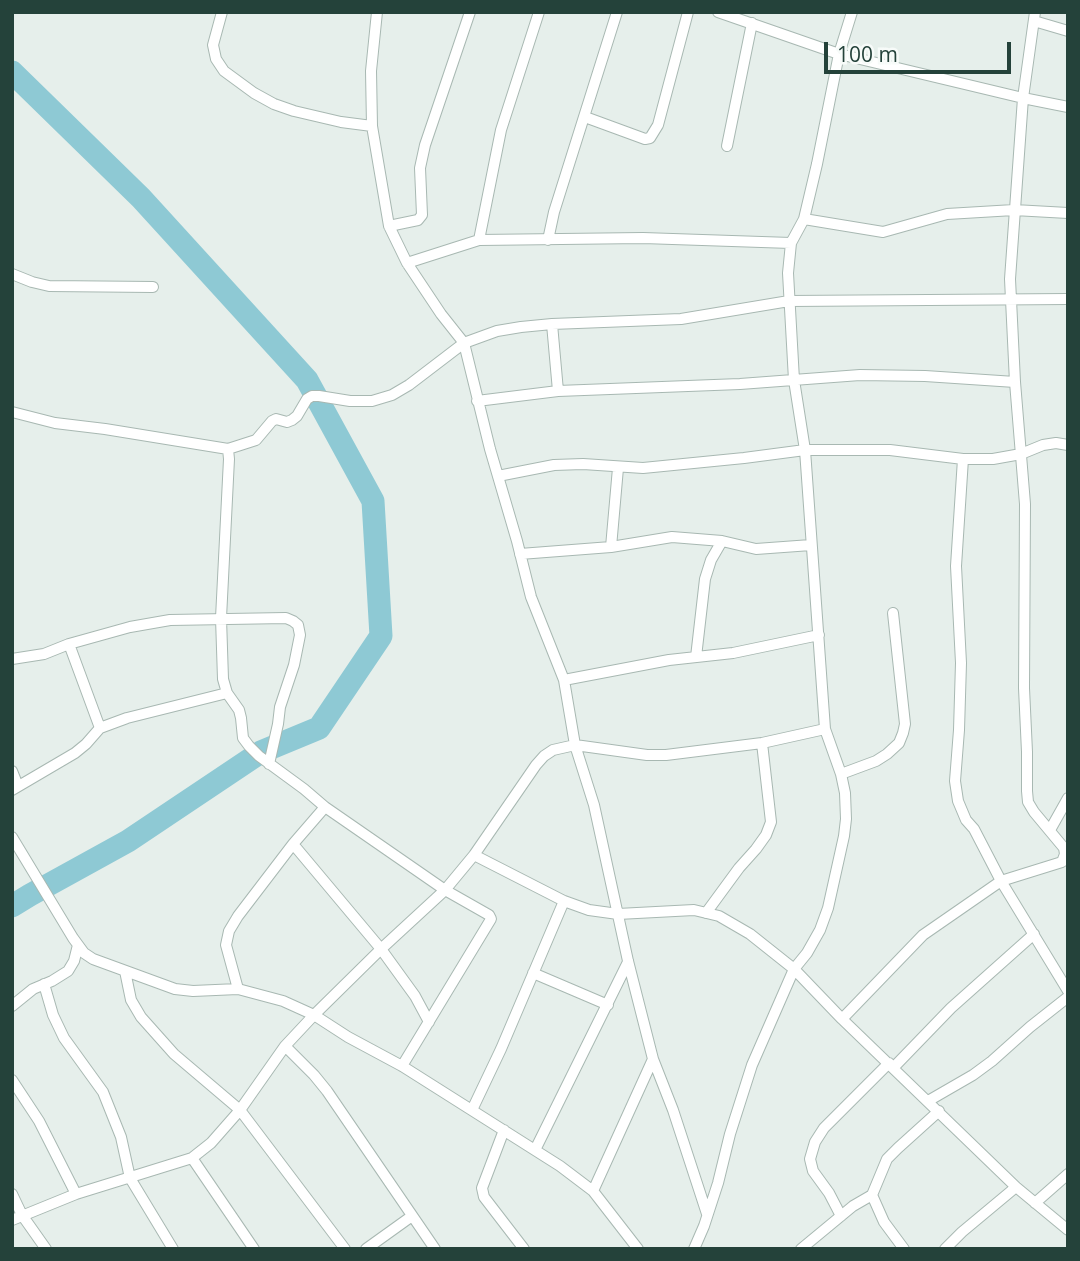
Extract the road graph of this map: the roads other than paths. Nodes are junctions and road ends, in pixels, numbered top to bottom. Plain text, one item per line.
1 (222, 12) edge
2 (377, 12) edge
3 (470, 12) edge
4 (538, 12) edge
5 (617, 12) edge
6 (688, 12) edge
7 (852, 12) edge
8 (722, 13) edge
9 (1035, 16) edge
10 (752, 23) junction
11 (1068, 31) edge
12 (839, 54) junction
13 (1023, 98) junction
14 (1068, 107) edge
15 (585, 117) junction
16 (372, 125) junction
17 (727, 146) dead end
18 (1014, 210) junction
19 (1068, 213) edge
20 (804, 219) junction
21 (389, 226) junction
22 (479, 240) junction
23 (548, 240) junction
24 (791, 243) junction
25 (407, 263) junction
26 (12, 274) edge
27 (152, 287) dead end
28 (1011, 298) junction
29 (1068, 299) edge
30 (789, 301) junction
31 (552, 324) junction
32 (464, 343) junction
33 (794, 380) junction
34 (1014, 382) junction
35 (558, 391) junction
36 (477, 401) junction
37 (12, 412) edge
38 (1068, 445) edge
39 (228, 449) junction
40 (805, 450) junction
41 (1021, 454) junction
42 (963, 459) junction
43 (618, 467) junction
44 (498, 476) junction
45 (722, 541) junction
46 (811, 545) junction
47 (611, 547) junction
48 (520, 554) junction
49 (893, 613) dead end
50 (221, 618) junction
51 (819, 635) junction
52 (69, 644) junction
53 (696, 657) junction
54 (12, 659) edge
55 (564, 680) junction
56 (227, 693) junction
57 (100, 728) junction
58 (825, 729) junction
59 (762, 743) junction
60 (575, 745) junction
61 (270, 764) junction
62 (12, 771) edge
63 (841, 774) junction
64 (15, 788) edge
65 (1068, 799) edge
66 (325, 807) junction
67 (1050, 830) junction
68 (12, 837) edge
69 (293, 844) junction
70 (474, 855) junction
71 (1001, 881) junction
72 (445, 890) junction
73 (564, 901) junction
74 (706, 913) junction
75 (618, 914) junction
76 (1034, 934) junction
77 (78, 945) junction
78 (381, 949) junction
79 (628, 961) junction
80 (794, 969) junction
81 (125, 971) junction
82 (533, 973) junction
83 (44, 984) junction
84 (238, 989) junction
85 (1068, 991) edge
86 (1068, 997) edge
87 (608, 1005) junction
88 (12, 1006) edge
89 (314, 1015) junction
90 (842, 1019) junction
91 (429, 1022) junction
92 (285, 1046) junction
93 (653, 1059) junction
94 (891, 1065) junction
95 (402, 1066) junction
96 (12, 1080) edge
97 (928, 1101) junction
98 (240, 1110) junction
99 (472, 1110) junction
100 (939, 1111) junction
101 (504, 1130) junction
102 (535, 1150) junction
103 (192, 1158) junction
104 (1068, 1174) edge
105 (130, 1178) junction
106 (1016, 1187) junction
107 (593, 1191) junction
108 (12, 1194) edge
109 (76, 1194) junction
110 (872, 1195) junction
111 (1035, 1203) junction
112 (708, 1215) junction
113 (412, 1216) junction
114 (841, 1216) junction
115 (17, 1218) edge
116 (1068, 1230) edge
117 (46, 1249) edge
118 (173, 1249) edge
119 (254, 1249) edge
120 (345, 1249) edge
121 (366, 1249) edge
122 (435, 1249) edge
123 (524, 1249) edge
124 (638, 1249) edge
125 (694, 1249) edge
126 (801, 1249) edge
127 (904, 1249) edge
128 (945, 1249) edge

1 - 16 street
2 - 16 street
3 - 21 street
4 - 22 street
5 - 15 street
6 - 15 street
7 - 12 street
8 - 10 street
9 - 11 street
9 - 13 street
10 - 12 street
10 - 17 street
12 - 13 street
12 - 20 street
13 - 14 street
13 - 18 street
15 - 23 street
16 - 21 street
18 - 19 street
18 - 20 street
18 - 28 street
20 - 24 street
21 - 25 street
22 - 23 street
22 - 25 street
23 - 24 street
24 - 30 street
25 - 32 street
26 - 27 street
28 - 29 street
28 - 30 street
28 - 34 street
30 - 31 street
30 - 33 street
31 - 32 street
31 - 35 street
32 - 36 street
32 - 39 street
33 - 34 street
33 - 35 street
33 - 40 street
34 - 41 street
35 - 36 street
36 - 44 street
37 - 39 street
38 - 41 street
39 - 50 street
40 - 42 street
40 - 43 street
40 - 46 street
41 - 42 street
41 - 67 street
42 - 71 street
43 - 44 street
43 - 47 street
44 - 48 street
45 - 46 street
45 - 47 street
45 - 53 street
46 - 51 street
47 - 48 street
48 - 55 street
49 - 63 street
50 - 52 street
50 - 56 street
50 - 61 street
51 - 53 street
51 - 58 street
52 - 54 street
52 - 57 street
53 - 55 street
55 - 60 street
56 - 57 street
56 - 61 street
57 - 64 street
58 - 59 street
58 - 63 street
59 - 60 street
59 - 74 street
60 - 70 street
60 - 75 street
61 - 66 street
62 - 64 street
63 - 80 street
65 - 67 street
66 - 69 street
66 - 72 street
67 - 71 street
68 - 77 street
69 - 78 street
69 - 84 street
70 - 72 street
70 - 73 street
71 - 76 street
71 - 90 street
72 - 78 street
72 - 91 street
73 - 75 street
73 - 82 street
74 - 75 street
74 - 80 street
75 - 79 street
76 - 85 street
76 - 94 street
77 - 81 street
77 - 83 street
78 - 89 street
78 - 91 street
79 - 87 street
79 - 93 street
80 - 90 street
80 - 112 street
81 - 84 street
81 - 98 street
82 - 87 street
82 - 99 street
83 - 88 street
83 - 105 street
84 - 89 street
86 - 97 street
87 - 102 street
89 - 92 street
89 - 95 street
90 - 94 street
91 - 95 street
92 - 98 street
92 - 113 street
93 - 107 street
93 - 112 street
94 - 97 street
94 - 114 street
95 - 99 street
96 - 109 street
97 - 100 street
98 - 103 street
98 - 120 street
99 - 101 street
100 - 106 street
100 - 110 street
101 - 102 street
101 - 123 street
102 - 107 street
103 - 105 street
103 - 119 street
104 - 111 street
105 - 109 street
105 - 118 street
106 - 111 street
106 - 128 street
107 - 124 street
108 - 115 street
109 - 115 street
110 - 114 street
110 - 127 street
111 - 116 street
112 - 125 street
113 - 121 street
113 - 122 street
114 - 126 street
115 - 117 street

